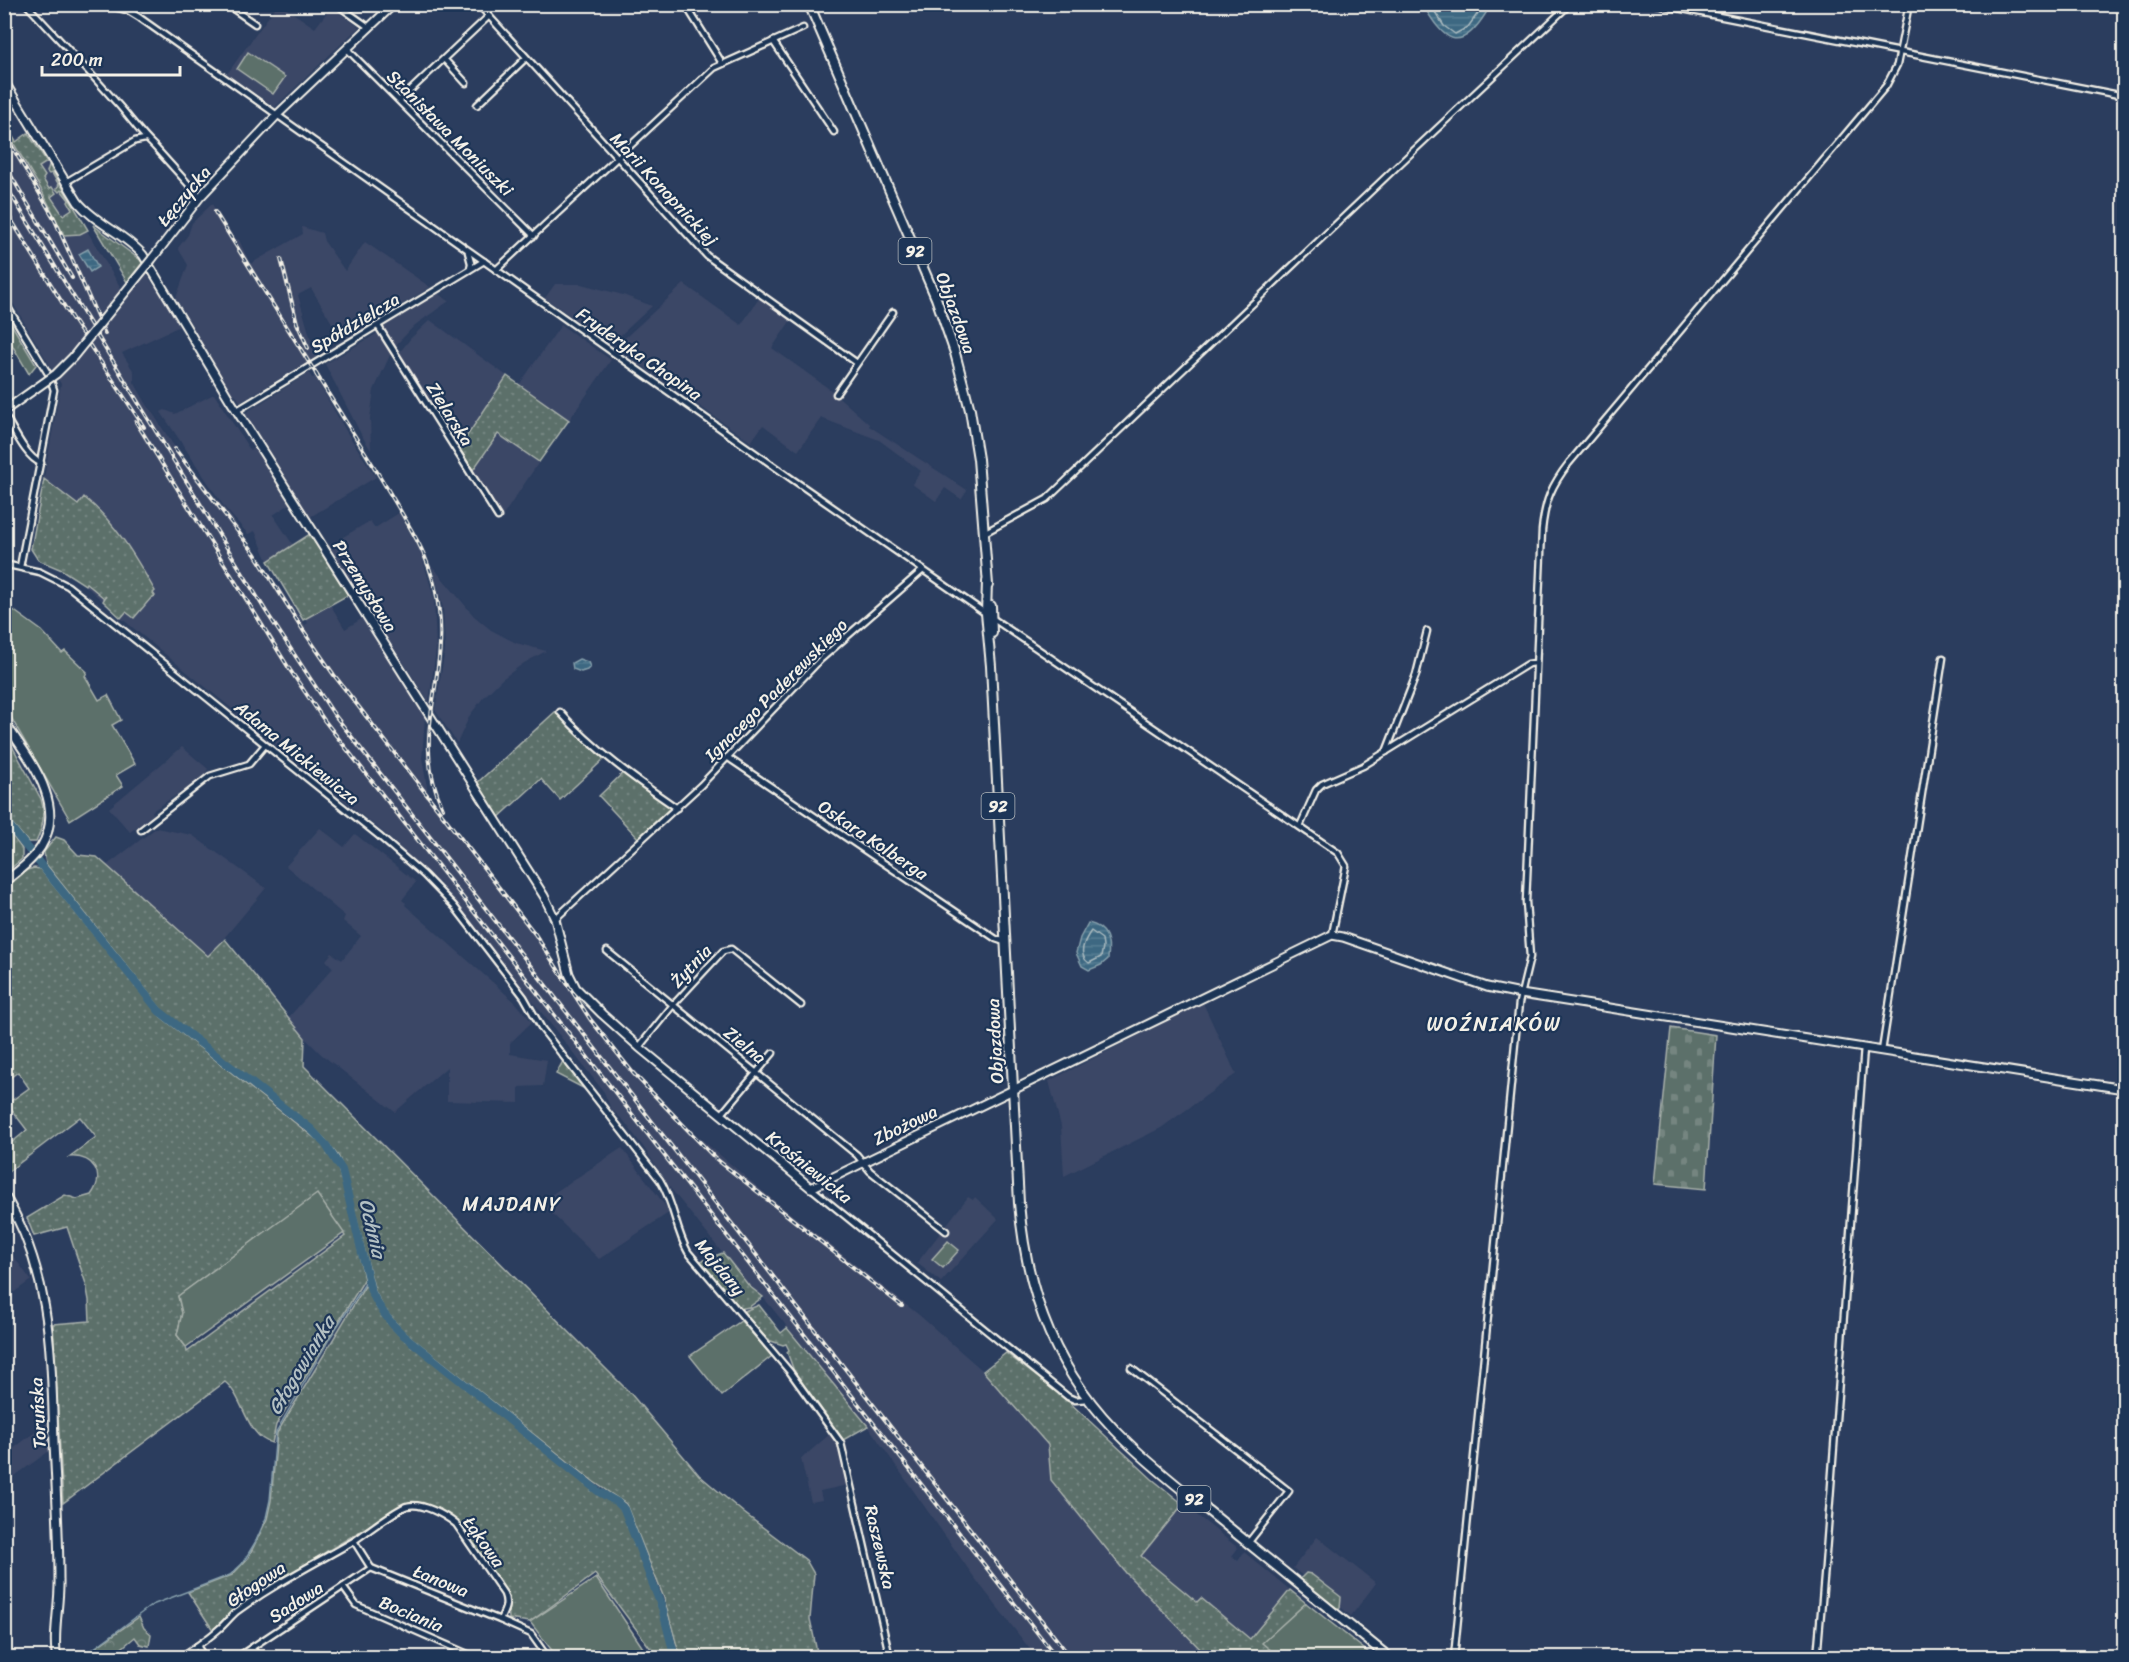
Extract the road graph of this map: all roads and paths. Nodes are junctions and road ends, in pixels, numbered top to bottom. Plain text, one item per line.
1 (26, 4) edge
2 (102, 4) edge
3 (226, 4) edge
4 (336, 4) edge
5 (394, 4) edge
6 (478, 4) edge
7 (685, 4) edge
8 (809, 4) edge
9 (1570, 4) edge
10 (1657, 4) edge
11 (1909, 4) edge
12 (121, 7) edge
13 (489, 16) junction
14 (255, 24) dead end
15 (370, 28) junction
16 (803, 28) dead end
17 (773, 41) junction
18 (347, 49) junction
19 (1900, 52) junction
20 (526, 58) junction
21 (444, 59) junction
22 (722, 63) junction
23 (4, 81) edge
24 (466, 83) dead end
25 (2124, 96) edge
26 (400, 100) junction
27 (477, 105) dead end
28 (278, 114) junction
29 (834, 132) dead end
30 (145, 139) junction
31 (617, 159) junction
32 (66, 182) junction
33 (200, 197) junction
34 (534, 236) junction
35 (467, 249) junction
36 (484, 261) junction
37 (470, 269) junction
38 (496, 270) junction
39 (4, 301) edge
40 (893, 312) dead end
41 (378, 326) junction
42 (857, 363) junction
43 (836, 394) dead end
44 (236, 411) junction
45 (4, 412) edge
46 (41, 463) junction
47 (498, 517) dead end
48 (984, 532) junction
49 (4, 564) edge
50 (20, 567) junction
51 (923, 570) junction
52 (989, 616) junction
53 (1428, 631) dead end
54 (1943, 658) dead end
55 (1535, 663) junction
56 (560, 712) dead end
57 (4, 721) edge
58 (265, 745) junction
59 (1386, 752) junction
60 (727, 757) junction
61 (677, 808) junction
62 (1300, 826) junction
63 (141, 830) dead end
64 (4, 882) edge
65 (555, 919) junction
66 (1332, 935) junction
67 (1005, 942) junction
68 (607, 951) dead end
69 (1521, 994) junction
70 (673, 1005) junction
71 (801, 1005) dead end
72 (533, 1011) joint
73 (639, 1047) junction
74 (1864, 1048) junction
75 (1882, 1051) junction
76 (773, 1053) dead end
77 (756, 1072) junction
78 (2124, 1089) edge
79 (1012, 1090) junction
80 (721, 1114) junction
81 (863, 1162) junction
82 (811, 1188) junction
83 (4, 1194) edge
84 (946, 1231) dead end
85 (1131, 1368) dead end
86 (1089, 1400) junction
87 (841, 1443) joint
88 (354, 1541) junction
89 (1248, 1542) junction
90 (371, 1568) junction
91 (343, 1587) junction
92 (500, 1620) junction
93 (197, 1646) junction
94 (251, 1648) junction
95 (57, 1658) edge
96 (179, 1658) edge
97 (205, 1658) edge
98 (236, 1658) edge
99 (260, 1658) edge
100 (477, 1658) edge
101 (548, 1658) edge
102 (890, 1658) edge
103 (1390, 1658) edge
104 (1454, 1658) edge
105 (1817, 1658) edge

1 - 30 street
2 - 12 street, Fryderyka Chopina
3 - 14 street
4 - 15 street
5 - 15 street, Łęczycka
6 - 13 street, Marii Konopnickiej
7 - 22 street
8 - 48 main road, Objazdowa / 92
9 - 48 street
10 - 19 street
11 - 19 street
12 - 28 street, Fryderyka Chopina
13 - 20 street, Marii Konopnickiej
13 - 21 street
15 - 18 street, Łęczycka
16 - 17 street
17 - 22 street
17 - 29 street
18 - 26 street, Stanisława Moniuszki
18 - 28 street, Łęczycka
19 - 25 street
19 - 55 street
20 - 27 street
20 - 31 street, Marii Konopnickiej
21 - 24 street
21 - 26 street
22 - 31 street
23 - 32 street, Przemysłowa
26 - 34 street, Stanisława Moniuszki
28 - 33 street, Łęczycka
28 - 35 street, Fryderyka Chopina
30 - 32 street
30 - 33 street
31 - 34 street
31 - 42 street, Marii Konopnickiej
32 - 44 street, Przemysłowa
33 - 45 street, Łęczycka, bridge
34 - 38 street
35 - 36 street, Fryderyka Chopina
35 - 37 street
36 - 37 street, Spółdzielcza
36 - 38 street, Fryderyka Chopina
37 - 41 street, Spółdzielcza
38 - 51 street, Fryderyka Chopina
39 - 46 street
40 - 42 street
41 - 44 street, Spółdzielcza
41 - 47 street, Zielarska
42 - 43 street
44 - 65 street, Przemysłowa
45 - 46 street
46 - 50 street
48 - 52 main road, Objazdowa / 92
49 - 50 street, Adama Mickiewicza
50 - 58 street, Adama Mickiewicza
51 - 52 street, Fryderyka Chopina
51 - 60 street, Ignacego Paderewskiego
52 - 62 street, Fryderyka Chopina
52 - 67 main road, Objazdowa / 92
53 - 59 street
54 - 75 street
55 - 59 street
55 - 69 street
56 - 61 street
57 - 64 street
58 - 63 street
58 - 72 street, Adama Mickiewicza
59 - 62 street
60 - 61 street, Ignacego Paderewskiego
60 - 67 street, Oskara Kolberga
61 - 65 street, Ignacego Paderewskiego
62 - 66 street, Fryderyka Chopina
65 - 73 street, Krośniewicka
66 - 69 street
66 - 79 street, Zbożowa
67 - 79 main road, Objazdowa / 92
68 - 70 street, Zielna
69 - 74 street
69 - 104 street
70 - 71 street, Żytnia
70 - 73 street, Żytnia
70 - 77 street, Zielna
72 - 87 street, Majdany
73 - 80 street, Krośniewicka
74 - 75 street
74 - 105 street
75 - 78 street
76 - 77 street
77 - 80 street
77 - 81 street, Zielna
79 - 81 street, Zbożowa
79 - 86 main road, Objazdowa / 92
80 - 82 street, Krośniewicka
81 - 82 street, Zbożowa
81 - 84 street, Zielna
82 - 86 street, Krośniewicka
83 - 95 street, Toruńska
85 - 89 street
86 - 89 main road, 92
87 - 102 street, Raszewska
88 - 90 street
88 - 92 street, Łąkowa
88 - 93 street, Głogowa
89 - 103 main road, 92
90 - 91 street, Sadowa
90 - 92 street, Łanowa
91 - 94 street, Sadowa
91 - 100 street, Bociania
92 - 101 street
93 - 96 street, Głogowa
93 - 97 street
94 - 98 street, Sadowa
94 - 99 street

